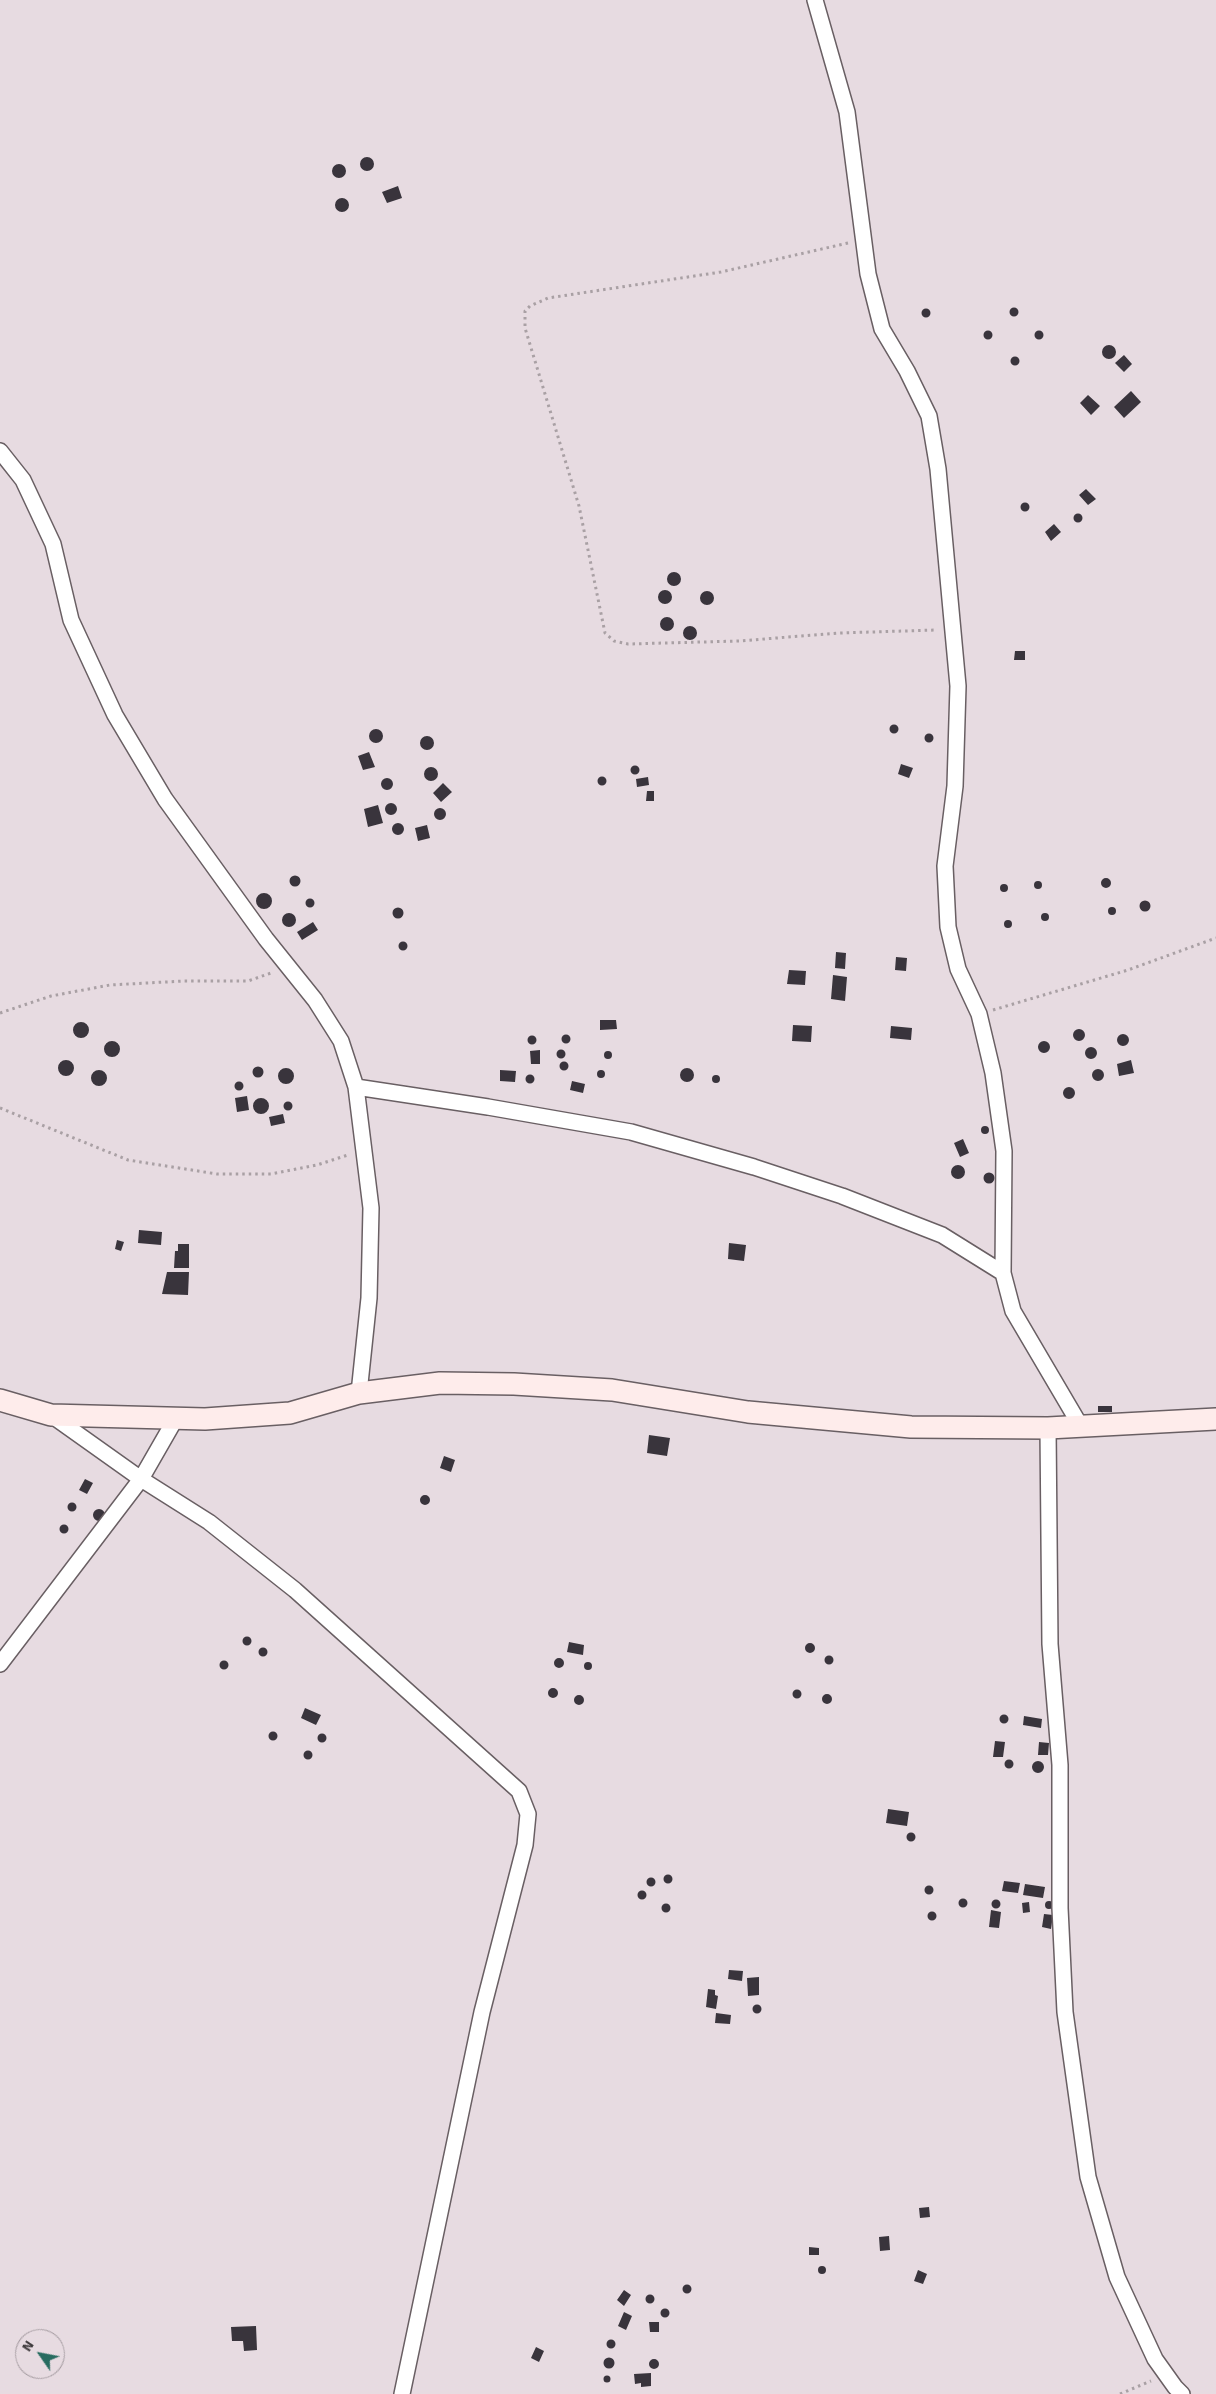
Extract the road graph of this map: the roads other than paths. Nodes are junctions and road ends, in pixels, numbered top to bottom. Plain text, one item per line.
1 (815, 0) edge
2 (0, 452) edge
3 (356, 1087) junction
4 (1003, 1273) junction
5 (359, 1393) junction
6 (0, 1400) edge
7 (50, 1415) junction
8 (176, 1418) junction
9 (1216, 1419) edge
10 (1080, 1425) junction
11 (1048, 1428) junction
12 (141, 1479) junction
13 (0, 1664) edge
14 (402, 2394) edge
15 (1182, 2394) edge

1 - 4 street
2 - 3 street
3 - 4 street
3 - 5 street
4 - 10 street
5 - 8 street
5 - 11 street
6 - 7 street
7 - 8 street
7 - 12 street
8 - 12 street
9 - 10 street
10 - 11 street
11 - 15 street
12 - 13 street
12 - 14 street

